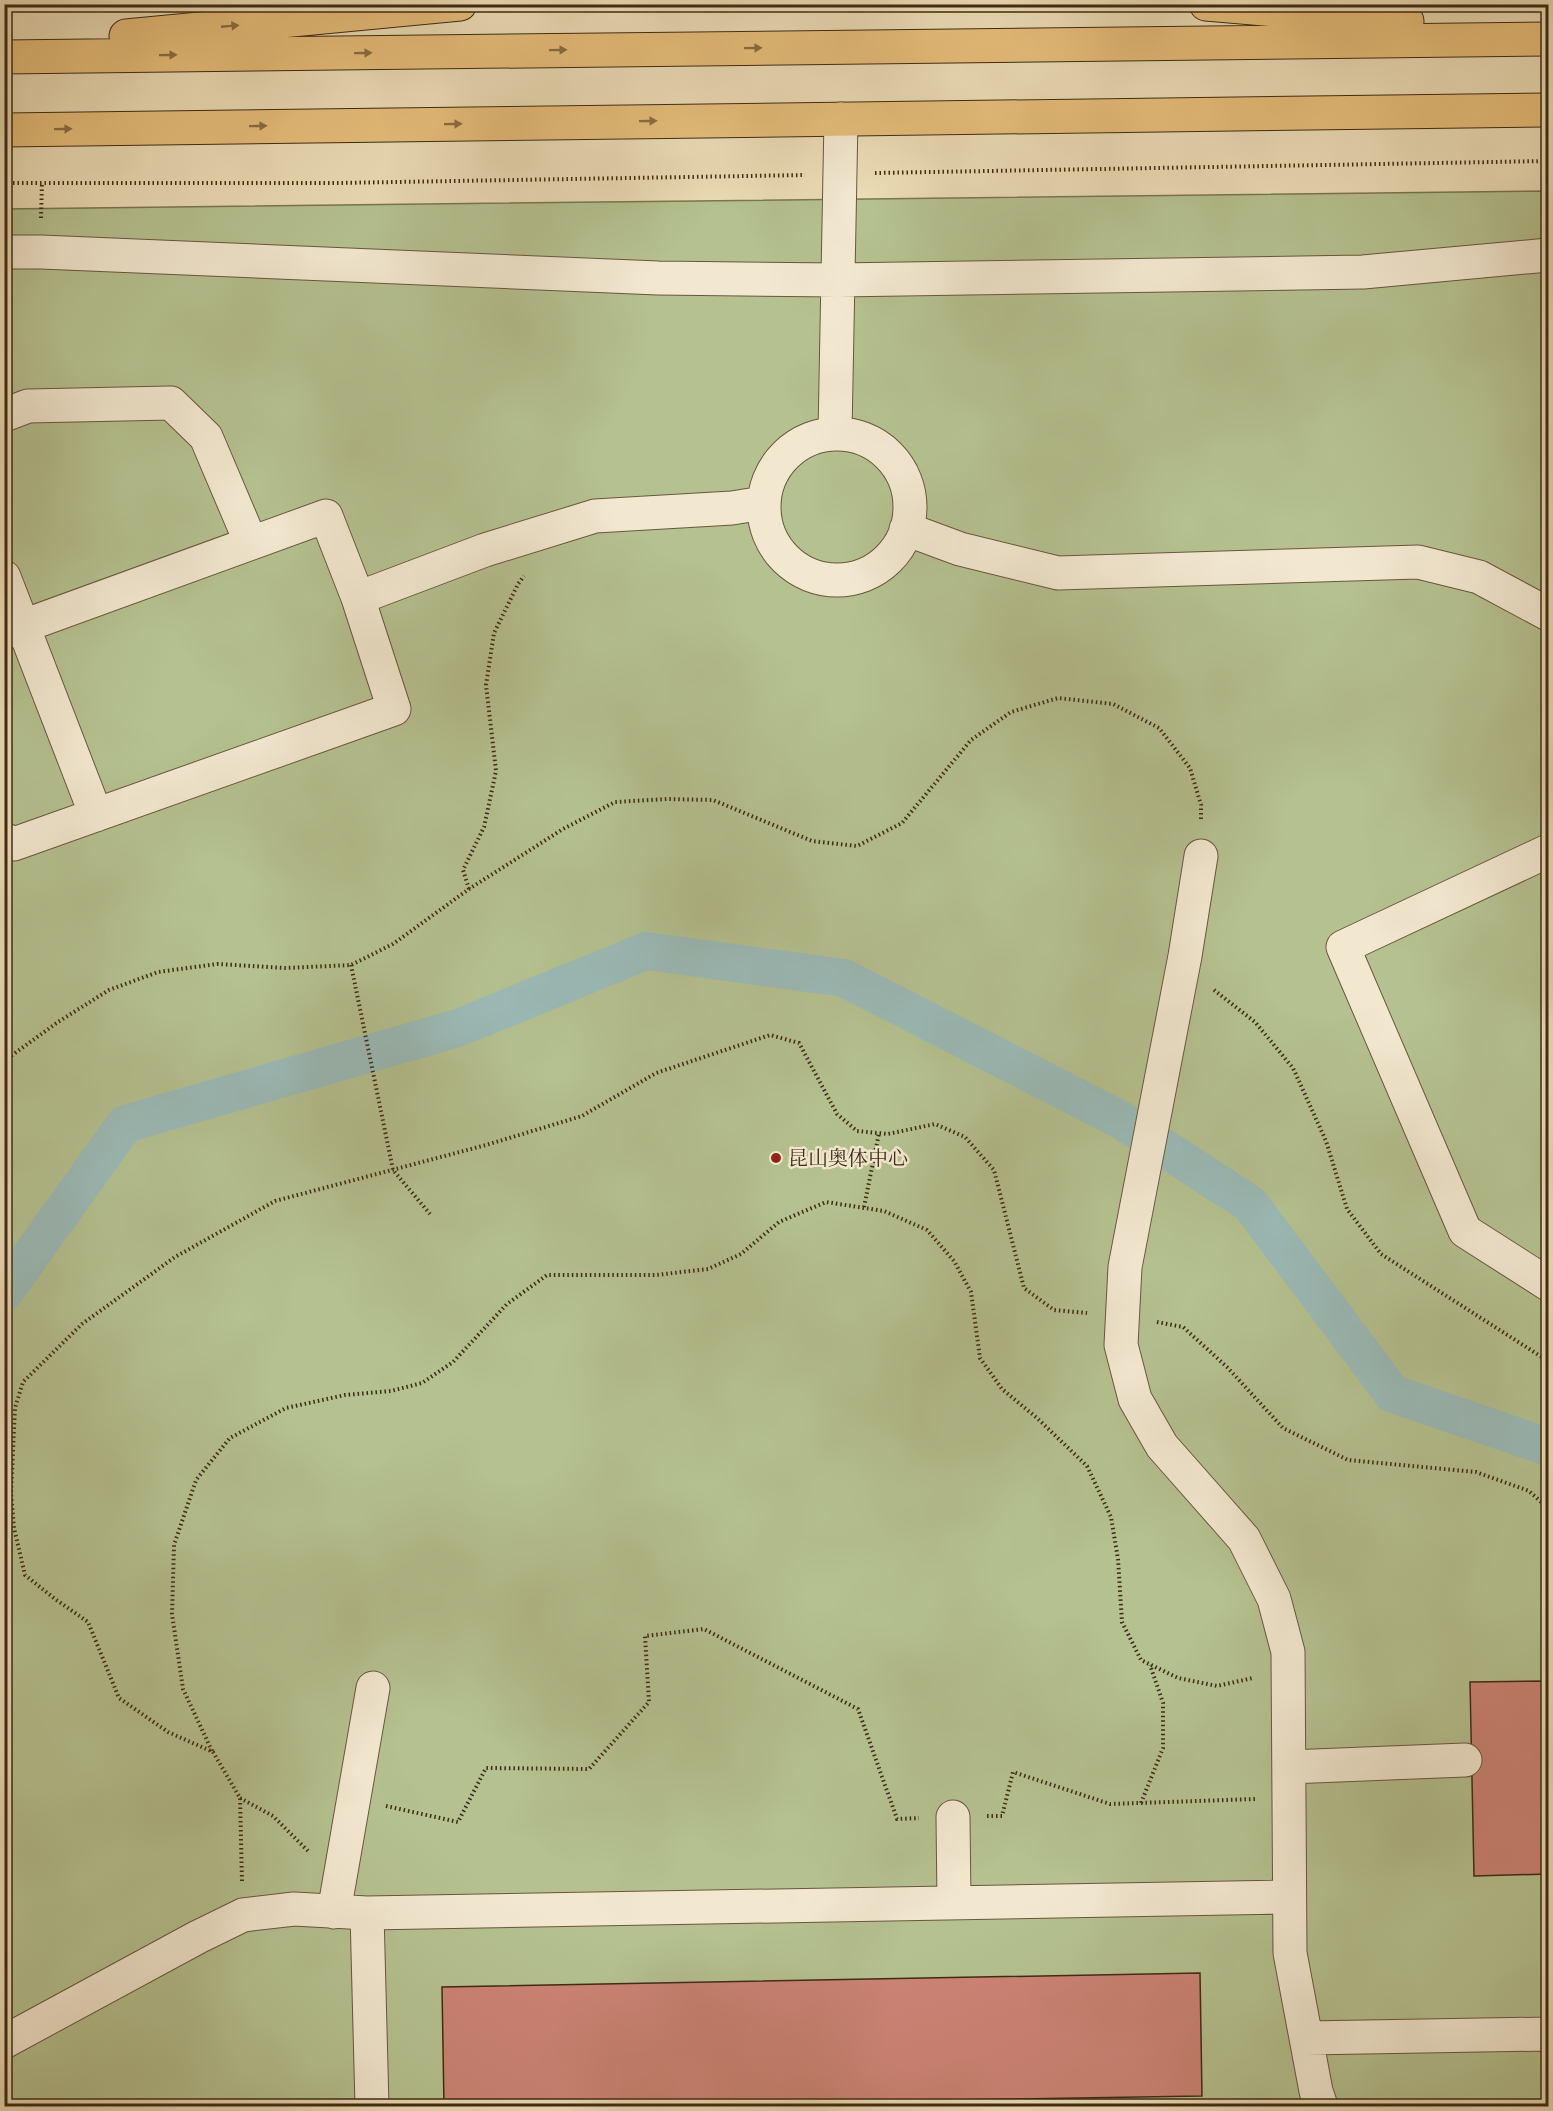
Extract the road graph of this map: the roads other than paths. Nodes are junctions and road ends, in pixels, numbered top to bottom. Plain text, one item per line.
1 (460, 4) edge
2 (1206, 4) edge
3 (1548, 33) edge
4 (1548, 39) edge
5 (4, 47) edge
6 (4, 57) edge
7 (1548, 110) edge
8 (841, 119) junction
9 (4, 130) edge
10 (4, 252) edge
11 (1548, 255) edge
12 (838, 280) junction
13 (4, 415) edge
14 (835, 434) junction
15 (763, 503) junction
16 (906, 529) junction
17 (251, 543) junction
18 (4, 577) edge
19 (358, 598) junction
20 (1548, 614) edge
21 (14, 629) edge
22 (96, 815) junction
23 (4, 839) edge
24 (1548, 851) edge
25 (1201, 856) road end
26 (1548, 1284) edge
27 (373, 1688) dead end
28 (1465, 1760) dead end
29 (1289, 1783) junction
30 (953, 1817) road end
31 (337, 1897) junction
32 (1289, 1897) junction
33 (954, 1903) junction
34 (367, 1913) junction
35 (1548, 2034) edge
36 (1306, 2038) junction
37 (4, 2042) edge
38 (372, 2106) edge
39 (1321, 2106) edge

5 -> 1 main road
2 - 3 main road
6 -> 4 main road
7 - 8 main road
9 -> 8 main road
8 - 12 lane
10 - 12 lane
11 - 12 lane
12 - 14 lane
13 - 17 lane
14 - 15 lane
14 - 16 lane
15 - 16 lane
15 - 19 lane
16 - 20 lane
17 - 19 lane
17 - 21 lane
18 - 21 lane
19 - 22 lane
21 - 22 lane
22 - 23 lane
24 - 26 lane
25 - 29 lane
27 - 31 lane
28 - 29 lane
29 - 32 lane
30 - 33 lane
31 - 34 lane
31 - 37 lane
32 - 33 lane
32 - 36 lane
33 - 34 lane
34 - 38 lane
35 - 36 lane
36 - 39 lane

